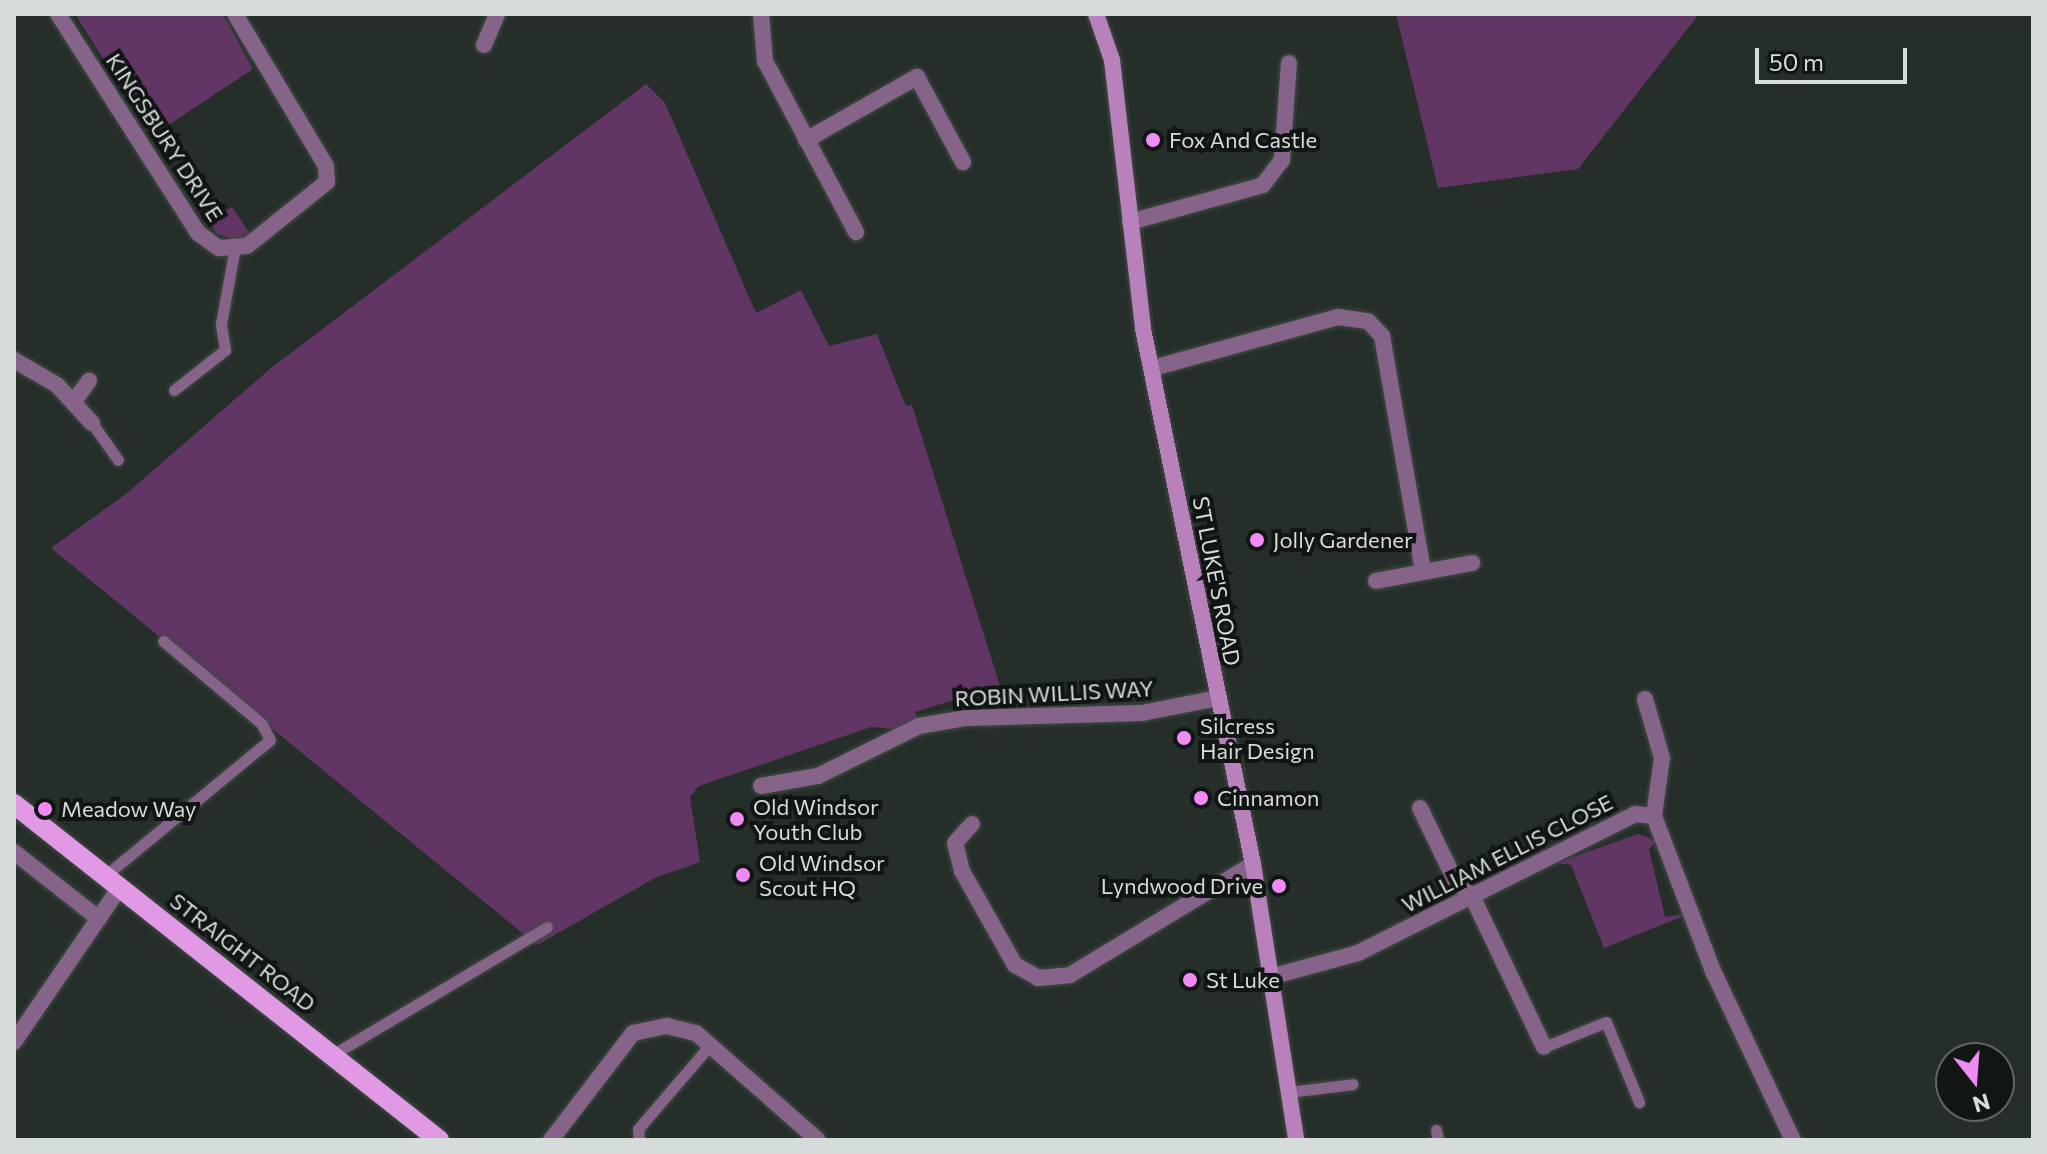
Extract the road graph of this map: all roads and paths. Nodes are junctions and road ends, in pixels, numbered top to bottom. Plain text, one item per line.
1 (58, 14) edge
2 (235, 14) edge
3 (497, 14) edge
4 (761, 14) edge
5 (1112, 14) edge
6 (1099, 21) edge
7 (484, 45) dead end
8 (1289, 63) dead end
9 (806, 140) junction
10 (963, 162) dead end
11 (1130, 222) junction
12 (856, 232) dead end
13 (235, 247) junction
14 (14, 360) edge
15 (1153, 368) junction
16 (89, 381) dead end
17 (174, 390) dead end
18 (75, 400) junction
19 (92, 423) joint
20 (118, 460) dead end
21 (1472, 563) dead end
22 (1423, 571) junction
23 (1376, 581) dead end
24 (163, 641) dead end
25 (1218, 698) junction
26 (1645, 699) dead end
27 (761, 786) dead end
28 (14, 804) edge
29 (1420, 808) dead end
30 (1654, 816) junction
31 (972, 824) dead end
32 (14, 852) edge
33 (1253, 864) junction
34 (114, 881) junction
35 (1472, 896) junction
36 (99, 919) junction
37 (547, 927) dead end
38 (1274, 976) junction
39 (14, 1042) edge
40 (710, 1045) junction
41 (1544, 1047) joint
42 (334, 1054) junction
43 (1353, 1084) dead end
44 (1289, 1092) junction
45 (1639, 1102) dead end
46 (439, 1140) edge
47 (551, 1140) edge
48 (639, 1140) edge
49 (818, 1140) edge
50 (1296, 1140) edge
51 (1793, 1140) edge

1 - 13 street, KINGSBURY DRIVE
2 - 13 street, KINGSBURY DRIVE
3 - 7 street
4 - 9 street
5 - 6 main road
6 - 11 main road, ST LUKE'S ROAD
8 - 11 street
9 - 10 street
9 - 12 street
11 - 15 main road, ST LUKE'S ROAD
13 - 17 lane
14 - 18 street
15 - 22 street
15 - 25 main road, ST LUKE'S ROAD
16 - 18 street
18 - 19 street
19 - 20 lane
21 - 22 street
22 - 23 street
24 - 34 lane
25 - 27 street, ROBIN WILLIS WAY
25 - 33 main road, ST LUKE'S ROAD
26 - 30 street
28 - 34 main road, STRAIGHT ROAD
29 - 35 street
30 - 35 street, WILLIAM ELLIS CLOSE
30 - 51 street
31 - 33 street
32 - 36 street
33 - 38 main road, ST LUKE'S ROAD
34 - 36 street
34 - 42 main road, STRAIGHT ROAD
35 - 38 street, WILLIAM ELLIS CLOSE
35 - 41 street
36 - 39 street
37 - 42 lane
38 - 44 main road, ST LUKE'S ROAD
40 - 47 street
40 - 48 lane
40 - 49 street
41 - 45 lane
42 - 46 main road, STRAIGHT ROAD
43 - 44 lane
44 - 50 main road, ST LUKE'S ROAD

